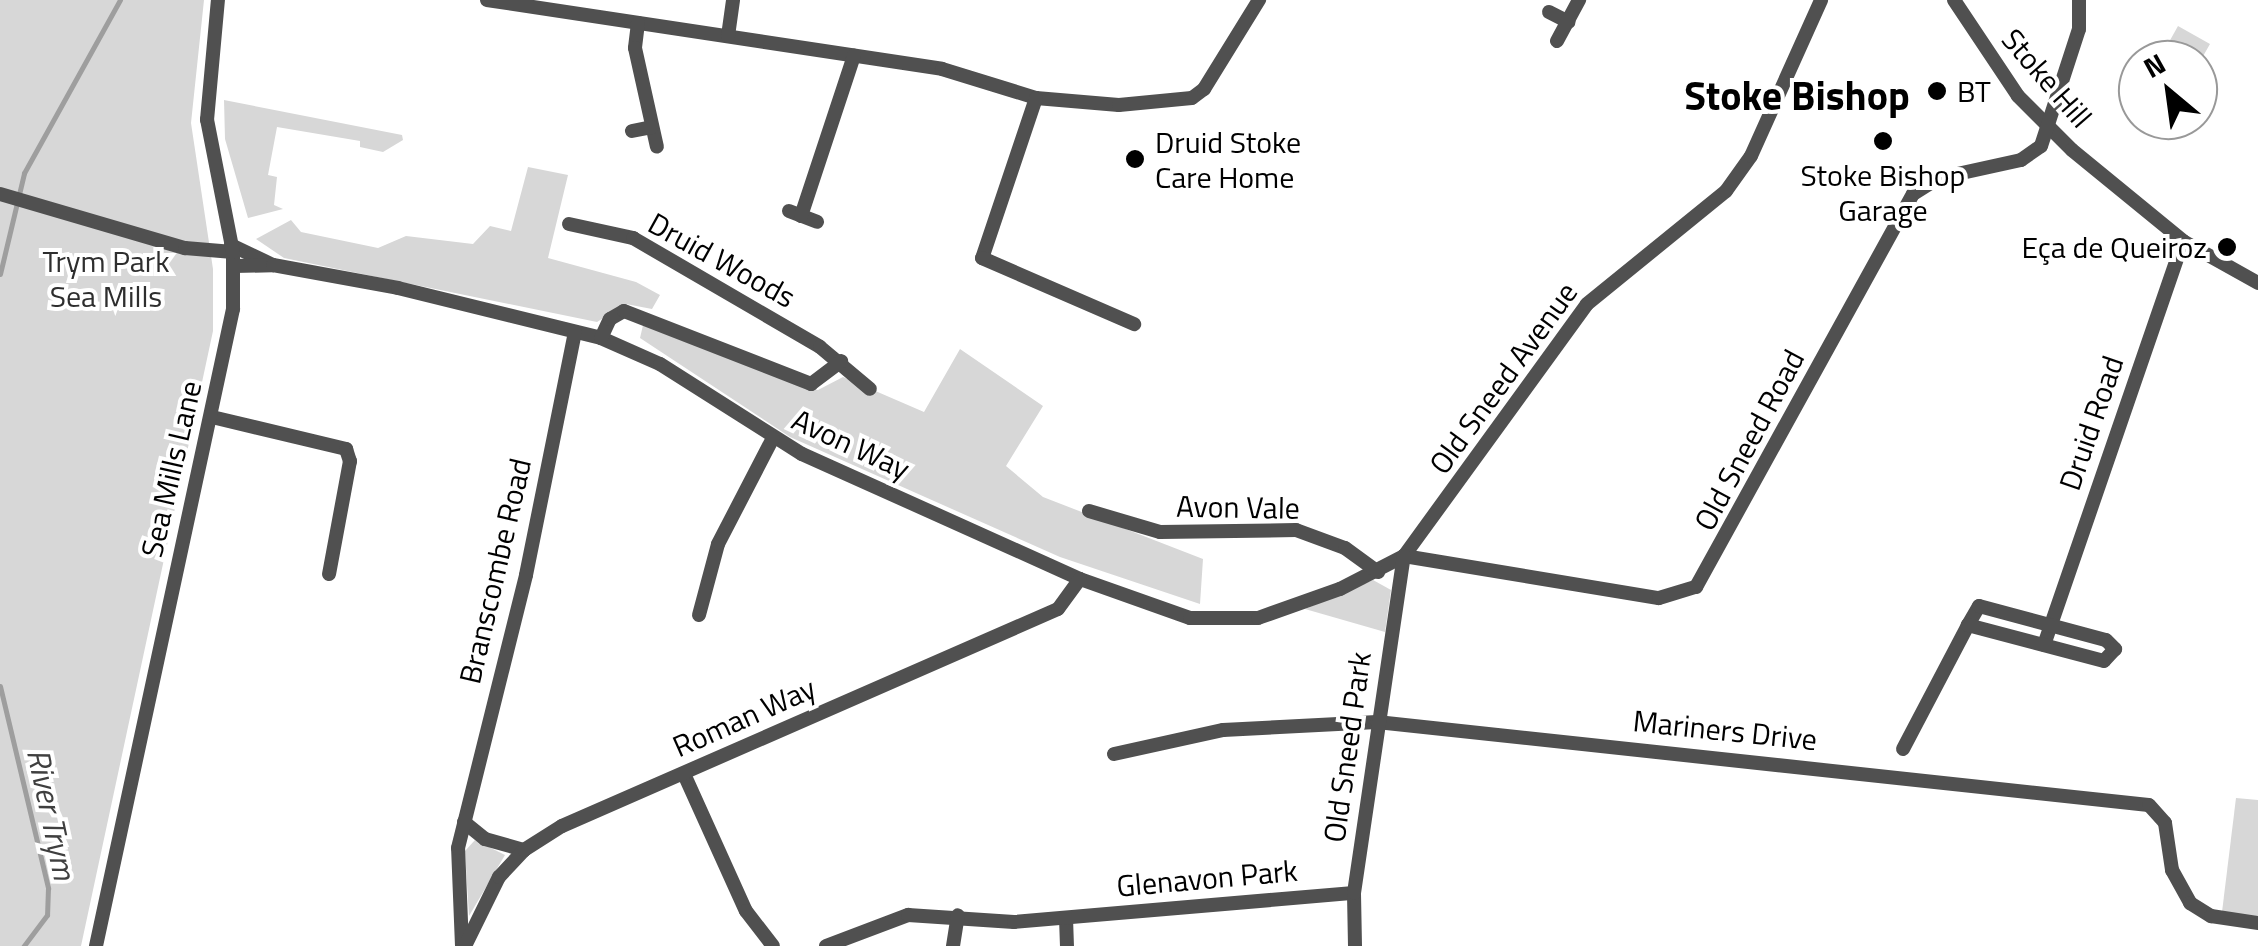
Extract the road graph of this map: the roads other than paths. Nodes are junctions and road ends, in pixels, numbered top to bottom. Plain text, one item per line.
1 (218, 0) edge
2 (487, 0) edge
3 (733, 0) edge
4 (1259, 0) edge
5 (1579, 0) edge
6 (1820, 0) edge
7 (1954, 0) edge
8 (2079, 0) edge
9 (568, 6) edge
10 (1549, 12) dead end
11 (1569, 22) junction
12 (638, 24) junction
13 (728, 36) junction
14 (1557, 41) dead end
15 (854, 56) junction
16 (1036, 98) junction
17 (652, 127) junction
18 (2051, 130) junction
19 (632, 132) dead end
20 (657, 147) dead end
21 (3, 195) edge
22 (816, 222) dead end
23 (570, 224) dead end
24 (2183, 241) junction
25 (232, 254) junction
26 (272, 265) junction
27 (2258, 284) edge
28 (1134, 324) dead end
29 (575, 332) junction
30 (601, 338) junction
31 (841, 361) junction
32 (870, 389) dead end
33 (212, 416) junction
34 (772, 438) junction
35 (1090, 511) dead end
36 (1404, 556) junction
37 (348, 562) dead end
38 (1378, 572) junction
39 (1080, 579) junction
40 (699, 615) dead end
41 (2050, 622) junction
42 (1968, 624) junction
43 (2044, 644) junction
44 (1376, 722) junction
45 (1903, 749) dead end
46 (1114, 754) dead end
47 (684, 774) junction
48 (464, 822) junction
49 (524, 850) junction
50 (1354, 893) junction
51 (958, 916) junction
52 (1066, 918) junction
53 (2258, 923) edge
54 (96, 946) edge
55 (464, 946) edge
56 (772, 946) edge
57 (826, 946) edge
58 (953, 946) edge
59 (1067, 946) edge
60 (1355, 946) edge

1 - 25 street, Sea Mills Lane
2 - 9 street
3 - 13 street
4 - 16 street
5 - 11 street
6 - 36 street, Old Sneed Avenue
7 - 18 street, Stoke Hill
8 - 18 street
9 - 12 street
10 - 11 street
11 - 14 street
12 - 13 street
12 - 17 street
13 - 15 street
15 - 16 street
15 - 22 street
16 - 28 street
17 - 19 street
17 - 20 street
18 - 24 street, Stoke Hill
18 - 36 street, Old Sneed Road
21 - 25 street
23 - 31 street, Druid Woods
24 - 27 street, Stoke Hill
24 - 41 street, Druid Road
25 - 26 street, Avon Way
25 - 26 street, Avon Way
25 - 33 street, Sea Mills Lane
26 - 29 street, Avon Way
29 - 30 street, Avon Way
29 - 48 street, Branscombe Road
30 - 31 street
30 - 34 street, Avon Way
31 - 32 street, Druid Woods
33 - 37 street
33 - 54 street, Sea Mills Lane
34 - 39 street, Avon Way
34 - 40 street
35 - 38 street, Avon Vale
36 - 38 street, Avon Way
36 - 44 street, Old Sneed Park
38 - 39 street, Avon Way
39 - 47 street, Roman Way
41 - 42 street
41 - 43 street, Druid Road
41 - 43 street
42 - 43 street
42 - 45 street
44 - 46 street, Mariners Drive
44 - 50 street, Old Sneed Park
44 - 53 street, Mariners Drive
47 - 49 street, Roman Way
47 - 56 street
48 - 49 street
48 - 55 street, Branscombe Road
49 - 55 street, Roman Way
50 - 52 street, Glenavon Park
50 - 60 street, Old Sneed Park
51 - 52 street, Glenavon Park
51 - 57 street, Glenavon Park
51 - 58 street
52 - 59 street

